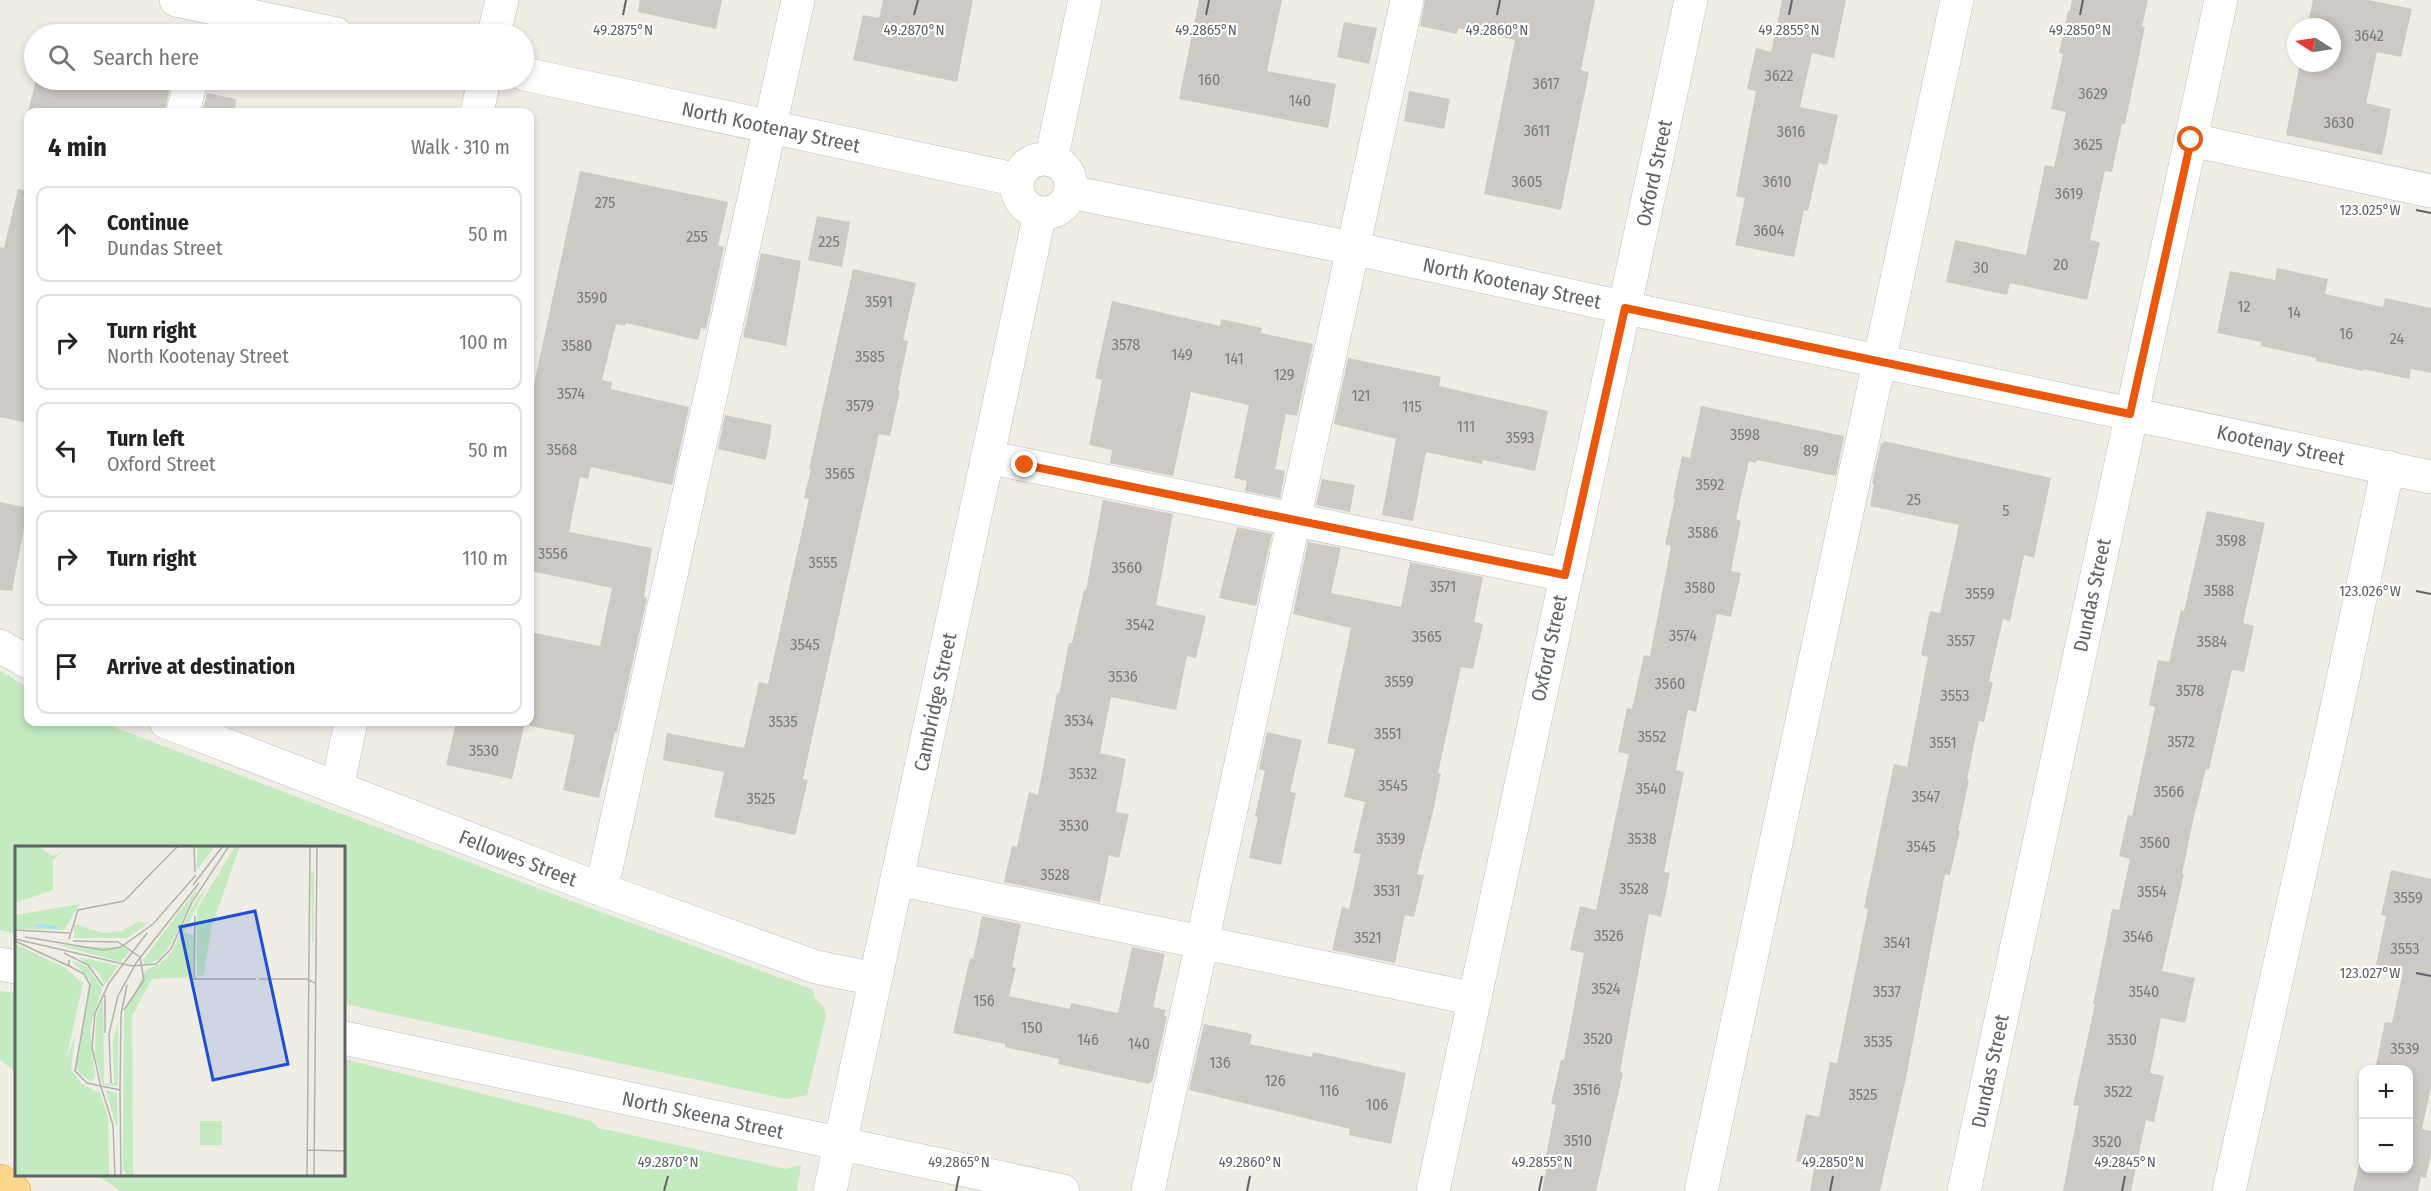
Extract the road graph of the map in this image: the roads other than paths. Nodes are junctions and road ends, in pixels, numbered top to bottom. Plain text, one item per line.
1 (176, 0) edge
2 (502, 0) edge
3 (798, 0) edge
4 (1085, 0) edge
5 (1407, 0) edge
6 (1691, 0) edge
7 (1957, 0) edge
8 (2221, 0) edge
9 (208, 14) edge
10 (272, 24) edge
11 (496, 24) edge
12 (534, 76) edge
13 (188, 90) edge
14 (482, 90) edge
15 (184, 108) edge
16 (478, 108) edge
17 (771, 128) junction
18 (2191, 140) junction
19 (1051, 160) junction
20 (1018, 180) junction
21 (2431, 191) edge
22 (1070, 192) junction
23 (1040, 213) junction
24 (1352, 248) junction
25 (1625, 308) junction
26 (1881, 361) junction
27 (2130, 414) junction
28 (987, 458) junction
29 (2388, 467) junction
30 (2431, 477) edge
31 (1293, 520) junction
32 (1565, 575) junction
33 (0, 646) edge
34 (24, 660) edge
35 (176, 726) edge
36 (350, 726) edge
37 (337, 788) junction
38 (897, 879) junction
39 (597, 888) junction
40 (1202, 944) junction
41 (0, 964) edge
42 (15, 967) edge
43 (875, 979) junction
44 (1475, 999) junction
45 (345, 1038) edge
46 (840, 1145) junction
47 (0, 1181) edge
48 (14, 1191) edge
49 (830, 1191) edge
50 (1063, 1191) edge
51 (1148, 1191) edge
52 (1433, 1191) edge
53 (1701, 1191) edge
54 (1964, 1191) edge
55 (2229, 1191) edge

1 - 9 street
2 - 11 street
3 - 17 street
4 - 19 street
5 - 24 street
6 - 25 street, Oxford Street
7 - 26 street
8 - 18 street, Dundas Street
9 - 10 street
12 - 17 street, North Kootenay Street
13 - 15 street
14 - 16 street
17 - 20 street, North Kootenay Street
17 - 39 street
18 - 21 street
18 - 27 street, Dundas Street
19 - 20 street
19 - 22 street
20 - 23 street
22 - 23 street
22 - 24 street, North Kootenay Street
23 - 28 street, Cambridge Street
24 - 25 street, North Kootenay Street
24 - 31 street
25 - 26 street, North Kootenay Street
25 - 32 street, Oxford Street
26 - 27 street, North Kootenay Street
26 - 53 street
27 - 29 street, Kootenay Street
27 - 54 street, Dundas Street
28 - 31 street
28 - 38 street, Cambridge Street
29 - 30 street, Kootenay Street
29 - 55 street
31 - 32 street
31 - 40 street
32 - 44 street, Oxford Street
33 - 34 street
35 - 37 street, Fellowes Street
36 - 37 street
37 - 39 street, Fellowes Street
38 - 40 street
38 - 43 street, Cambridge Street
39 - 43 street, Fellowes Street
40 - 44 street
40 - 51 street
41 - 42 street
43 - 46 street, Cambridge Street
44 - 52 street, Oxford Street
45 - 46 street, North Skeena Street
46 - 49 street, Cambridge Street
46 - 50 street, North Skeena Street
47 - 48 highway

